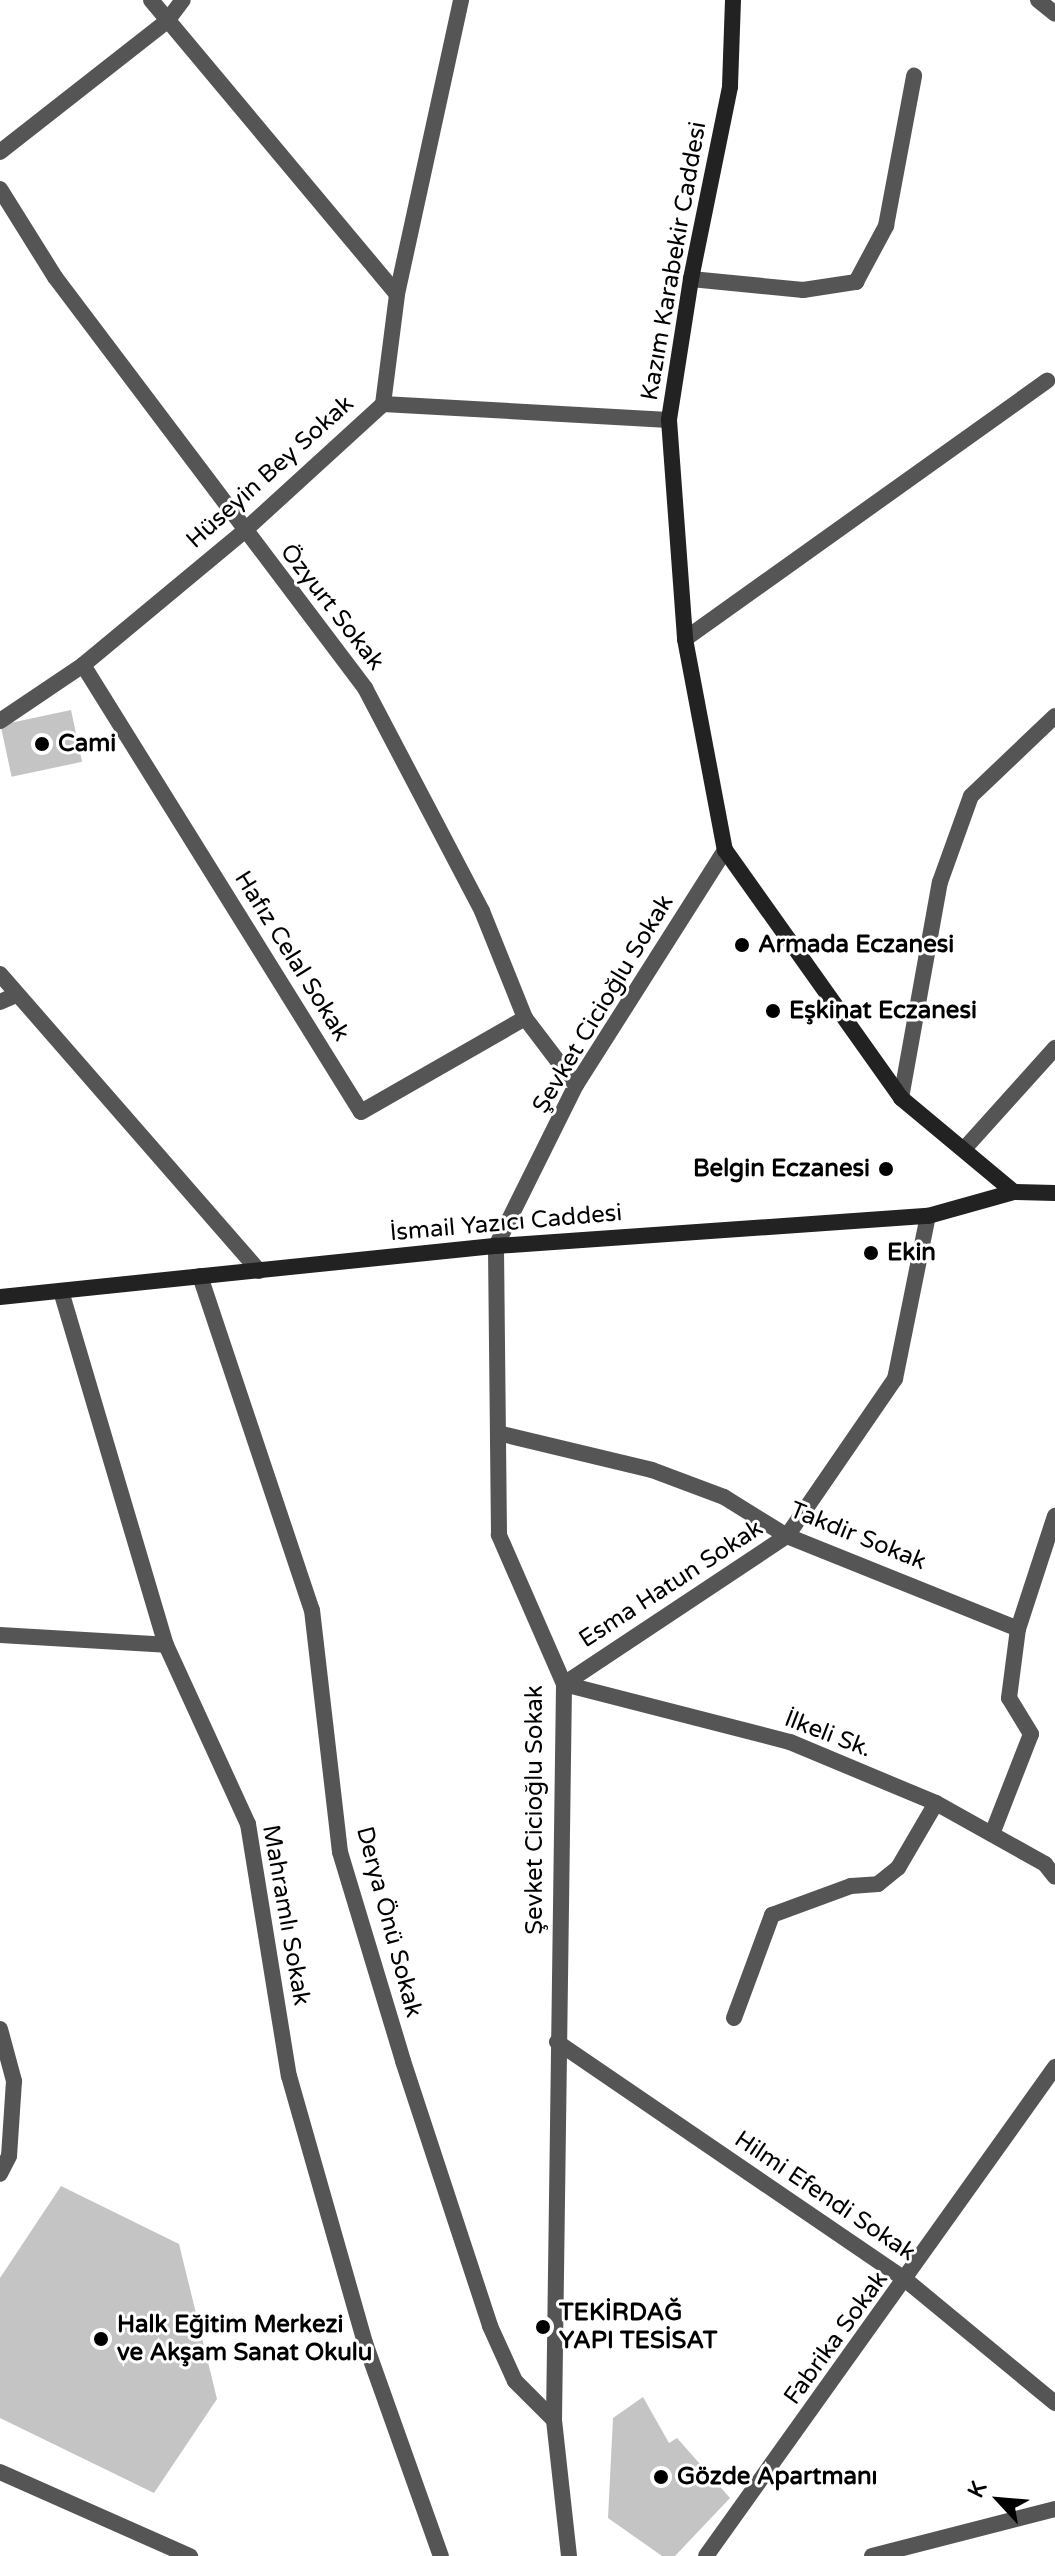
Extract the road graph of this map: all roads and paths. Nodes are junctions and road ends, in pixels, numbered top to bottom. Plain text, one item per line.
1 (151, 0) edge
2 (183, 0) edge
3 (461, 0) edge
4 (733, 0) edge
5 (1038, 0) edge
6 (1055, 14) edge
7 (167, 21) junction
8 (914, 76) dead end
9 (0, 152) edge
10 (0, 189) edge
11 (691, 279) junction
12 (397, 294) junction
13 (1047, 381) dead end
14 (383, 404) junction
15 (669, 420) junction
16 (243, 532) junction
17 (685, 639) junction
18 (83, 665) junction
19 (1055, 716) edge
20 (0, 721) edge
21 (725, 850) junction
22 (0, 974) edge
23 (16, 995) junction
24 (0, 1002) edge
25 (525, 1018) junction
26 (1055, 1048) edge
27 (576, 1085) junction
28 (901, 1098) junction
29 (965, 1148) junction
30 (1014, 1192) junction
31 (1055, 1193) edge
32 (928, 1216) junction
33 (496, 1246) junction
34 (259, 1271) junction
35 (200, 1276) junction
36 (61, 1291) junction
37 (0, 1297) edge
38 (498, 1433) junction
39 (1055, 1516) edge
40 (787, 1536) junction
41 (1018, 1629) junction
42 (0, 1635) edge
43 (166, 1645) junction
44 (564, 1684) junction
45 (936, 1803) junction
46 (992, 1834) junction
47 (1052, 1864) edge
48 (734, 2018) dead end
49 (0, 2029) edge
50 (557, 2042) junction
51 (1055, 2067) edge
52 (0, 2174) edge
53 (907, 2281) junction
54 (1055, 2403) edge
55 (554, 2420) junction
56 (0, 2472) edge
57 (1055, 2509) edge
58 (190, 2556) edge
59 (441, 2556) edge
60 (569, 2556) edge
61 (706, 2556) edge
62 (872, 2556) edge

1 - 7 street
2 - 7 street
3 - 12 street
4 - 11 street, Kazım Karabekir Caddesi
5 - 6 street
7 - 9 street
7 - 12 street
8 - 11 street
10 - 16 street, Özyurt Sokak
11 - 15 street, Kazım Karabekir Caddesi
12 - 14 street
13 - 17 street
14 - 15 street, Hüseyin Bey Sokak
14 - 16 street, Hüseyin Bey Sokak
15 - 17 street, Kazım Karabekir Caddesi
16 - 18 street, Hüseyin Bey Sokak
16 - 25 street, Özyurt Sokak
17 - 21 street, Kazım Karabekir Caddesi
18 - 20 street, Hüseyin Bey Sokak
18 - 25 street, Hafız Celal Sokak
19 - 28 street
21 - 27 street, Şevket Cicioğlu Sokak
21 - 28 street, Kazım Karabekir Caddesi
22 - 23 street
23 - 24 street
23 - 34 street
25 - 27 street, Özyurt Sokak
26 - 29 street
27 - 33 street, Şevket Cicioğlu Sokak
28 - 29 street, Kazım Karabekir Caddesi
29 - 30 street, Kazım Karabekir Caddesi
30 - 31 street
30 - 32 street, İsmail Yazıcı Caddesi
32 - 33 street, İsmail Yazıcı Caddesi
32 - 40 street, Esma Hatun Sokak
33 - 34 street, İsmail Yazıcı Caddesi
33 - 38 street, Şevket Cicioğlu Sokak
34 - 35 street, İsmail Yazıcı Caddesi
35 - 36 street, İsmail Yazıcı Caddesi
35 - 55 street, Derya Önü Sokak
36 - 37 street, İsmail Yazıcı Caddesi
36 - 43 street, Mahramlı Sokak
38 - 40 street, Takdir Sokak
38 - 44 street, Şevket Cicioğlu Sokak
39 - 41 street
40 - 41 street, Takdir Sokak
40 - 44 street, Esma Hatun Sokak
41 - 46 street
42 - 43 street
43 - 59 street, Mahramlı Sokak
44 - 45 street, İlkeli Sk.
44 - 50 street, Şevket Cicioğlu Sokak
45 - 46 street, İlkeli Sk.
45 - 48 street
46 - 47 street, İlkeli Sk.
49 - 52 street
50 - 53 street, Hilmi Efendi Sokak
50 - 55 street, Şevket Cicioğlu Sokak
51 - 53 street, Fabrika Sokak
53 - 54 street, Hilmi Efendi Sokak
53 - 61 street, Fabrika Sokak
55 - 60 street, Şevket Cicioğlu Sokak
56 - 58 street
57 - 62 street

